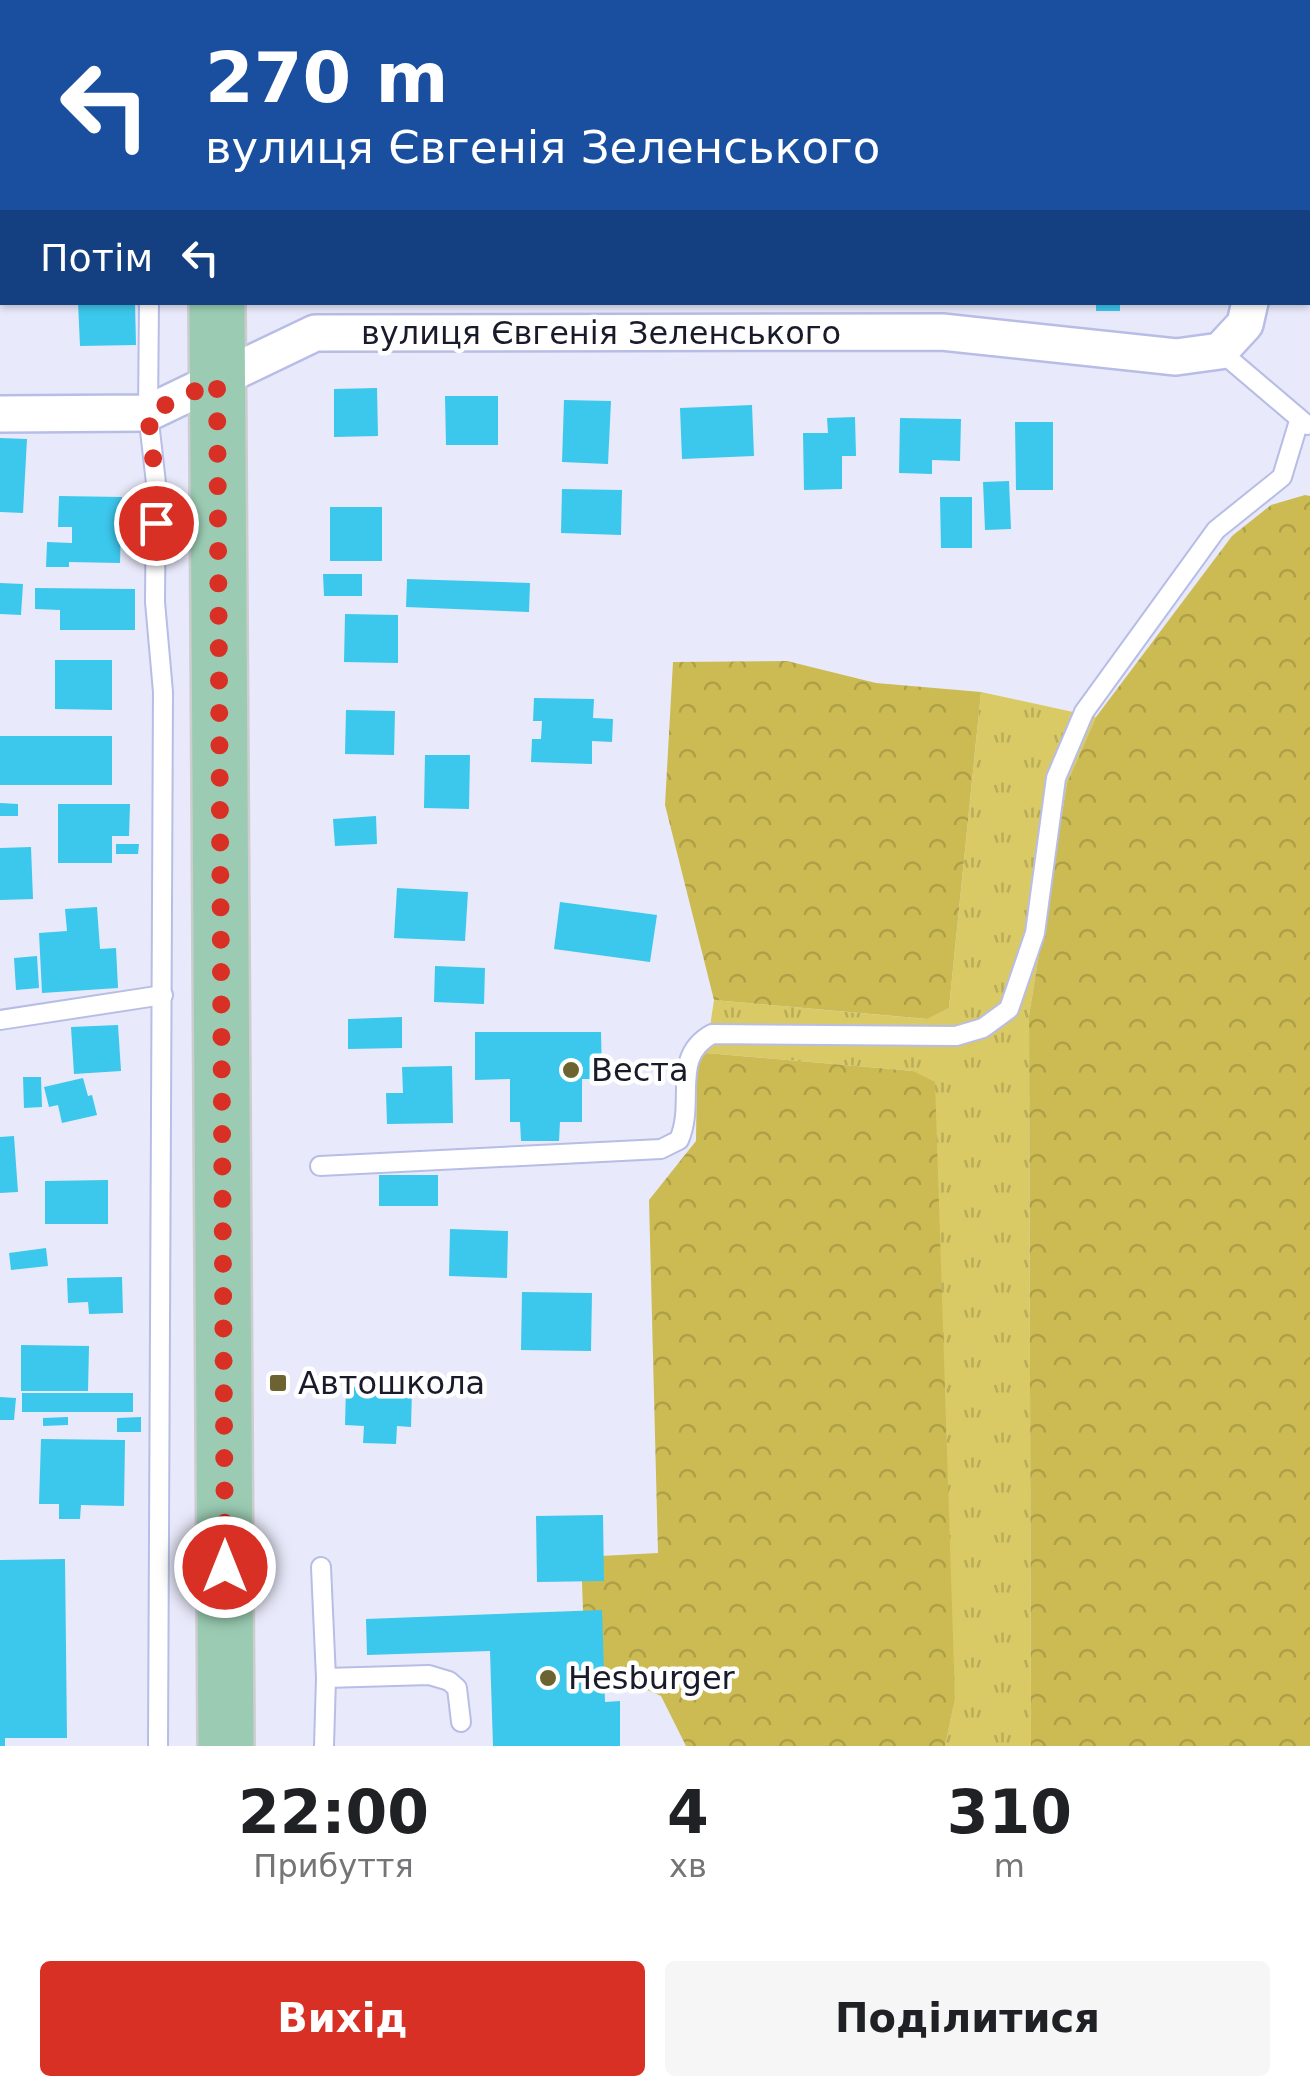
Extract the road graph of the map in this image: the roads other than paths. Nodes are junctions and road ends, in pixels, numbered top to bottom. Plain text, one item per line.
1 (149, 305) edge
2 (217, 305) edge
3 (1249, 305) edge
4 (941, 317) edge
5 (1220, 351) junction
6 (217, 381) junction
7 (148, 413) junction
8 (0, 414) edge
9 (1305, 424) edge
10 (162, 995) junction
11 (0, 1020) edge
12 (320, 1166) dead end
13 (322, 1567) dead end
14 (326, 1678) junction
15 (462, 1722) dead end
16 (229, 1742) edge
17 (158, 1746) edge
18 (324, 1746) edge

1 - 7 lane
2 - 6 main road
3 - 5 street
4 - 5 street, вулиця Євгенія Зеленського
4 - 6 street, вулиця Євгенія Зеленського
5 - 9 lane
6 - 7 street, вулиця Євгенія Зеленського
6 - 16 main road
7 - 8 street, вулиця Євгенія Зеленського
7 - 10 lane
9 - 12 lane
10 - 11 lane
10 - 17 lane
13 - 14 lane
14 - 15 lane
14 - 18 lane

